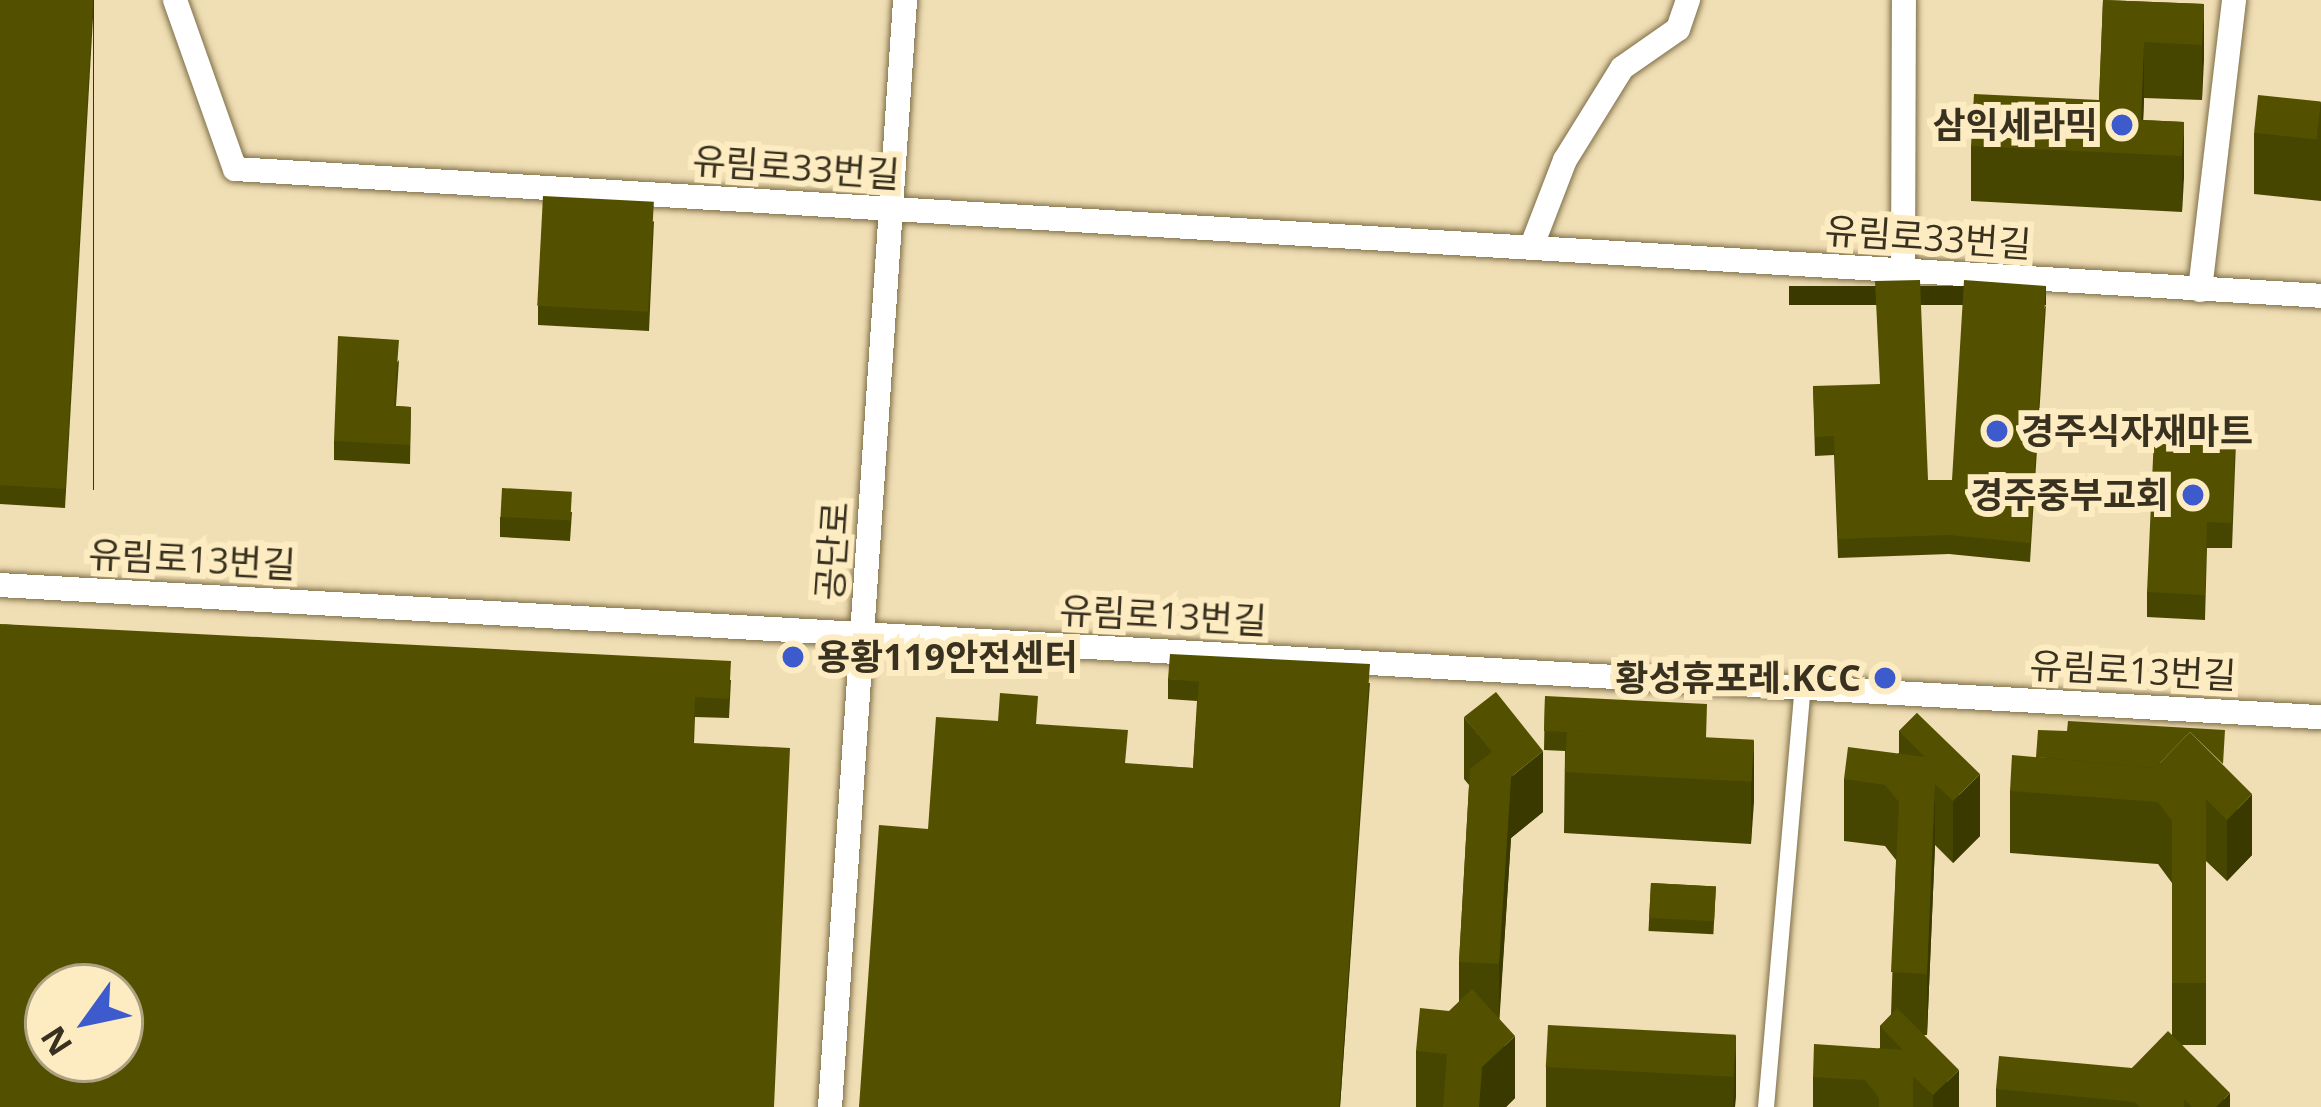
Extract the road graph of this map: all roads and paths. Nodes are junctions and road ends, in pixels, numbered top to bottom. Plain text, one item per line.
1 (175, 0) edge
2 (905, 0) edge
3 (1688, 0) edge
4 (1904, 0) edge
5 (2234, 0) edge
6 (893, 209) junction
7 (1531, 248) junction
8 (1903, 271) junction
9 (2200, 290) junction
10 (2321, 296) edge
11 (0, 584) edge
12 (862, 634) junction
13 (1803, 687) junction
14 (2321, 717) edge
15 (830, 1107) edge
16 (1766, 1107) edge

1 - 6 street, 유림로33번길
2 - 6 street, 공단로
3 - 7 street
4 - 8 street
5 - 9 street
6 - 7 street, 유림로33번길
6 - 12 street, 공단로
7 - 8 street, 유림로33번길
8 - 9 street, 유림로33번길
9 - 10 street, 유림로33번길
11 - 12 street, 유림로13번길
12 - 13 street, 유림로13번길
12 - 15 street, 공단로
13 - 14 street, 유림로13번길
13 - 16 street

